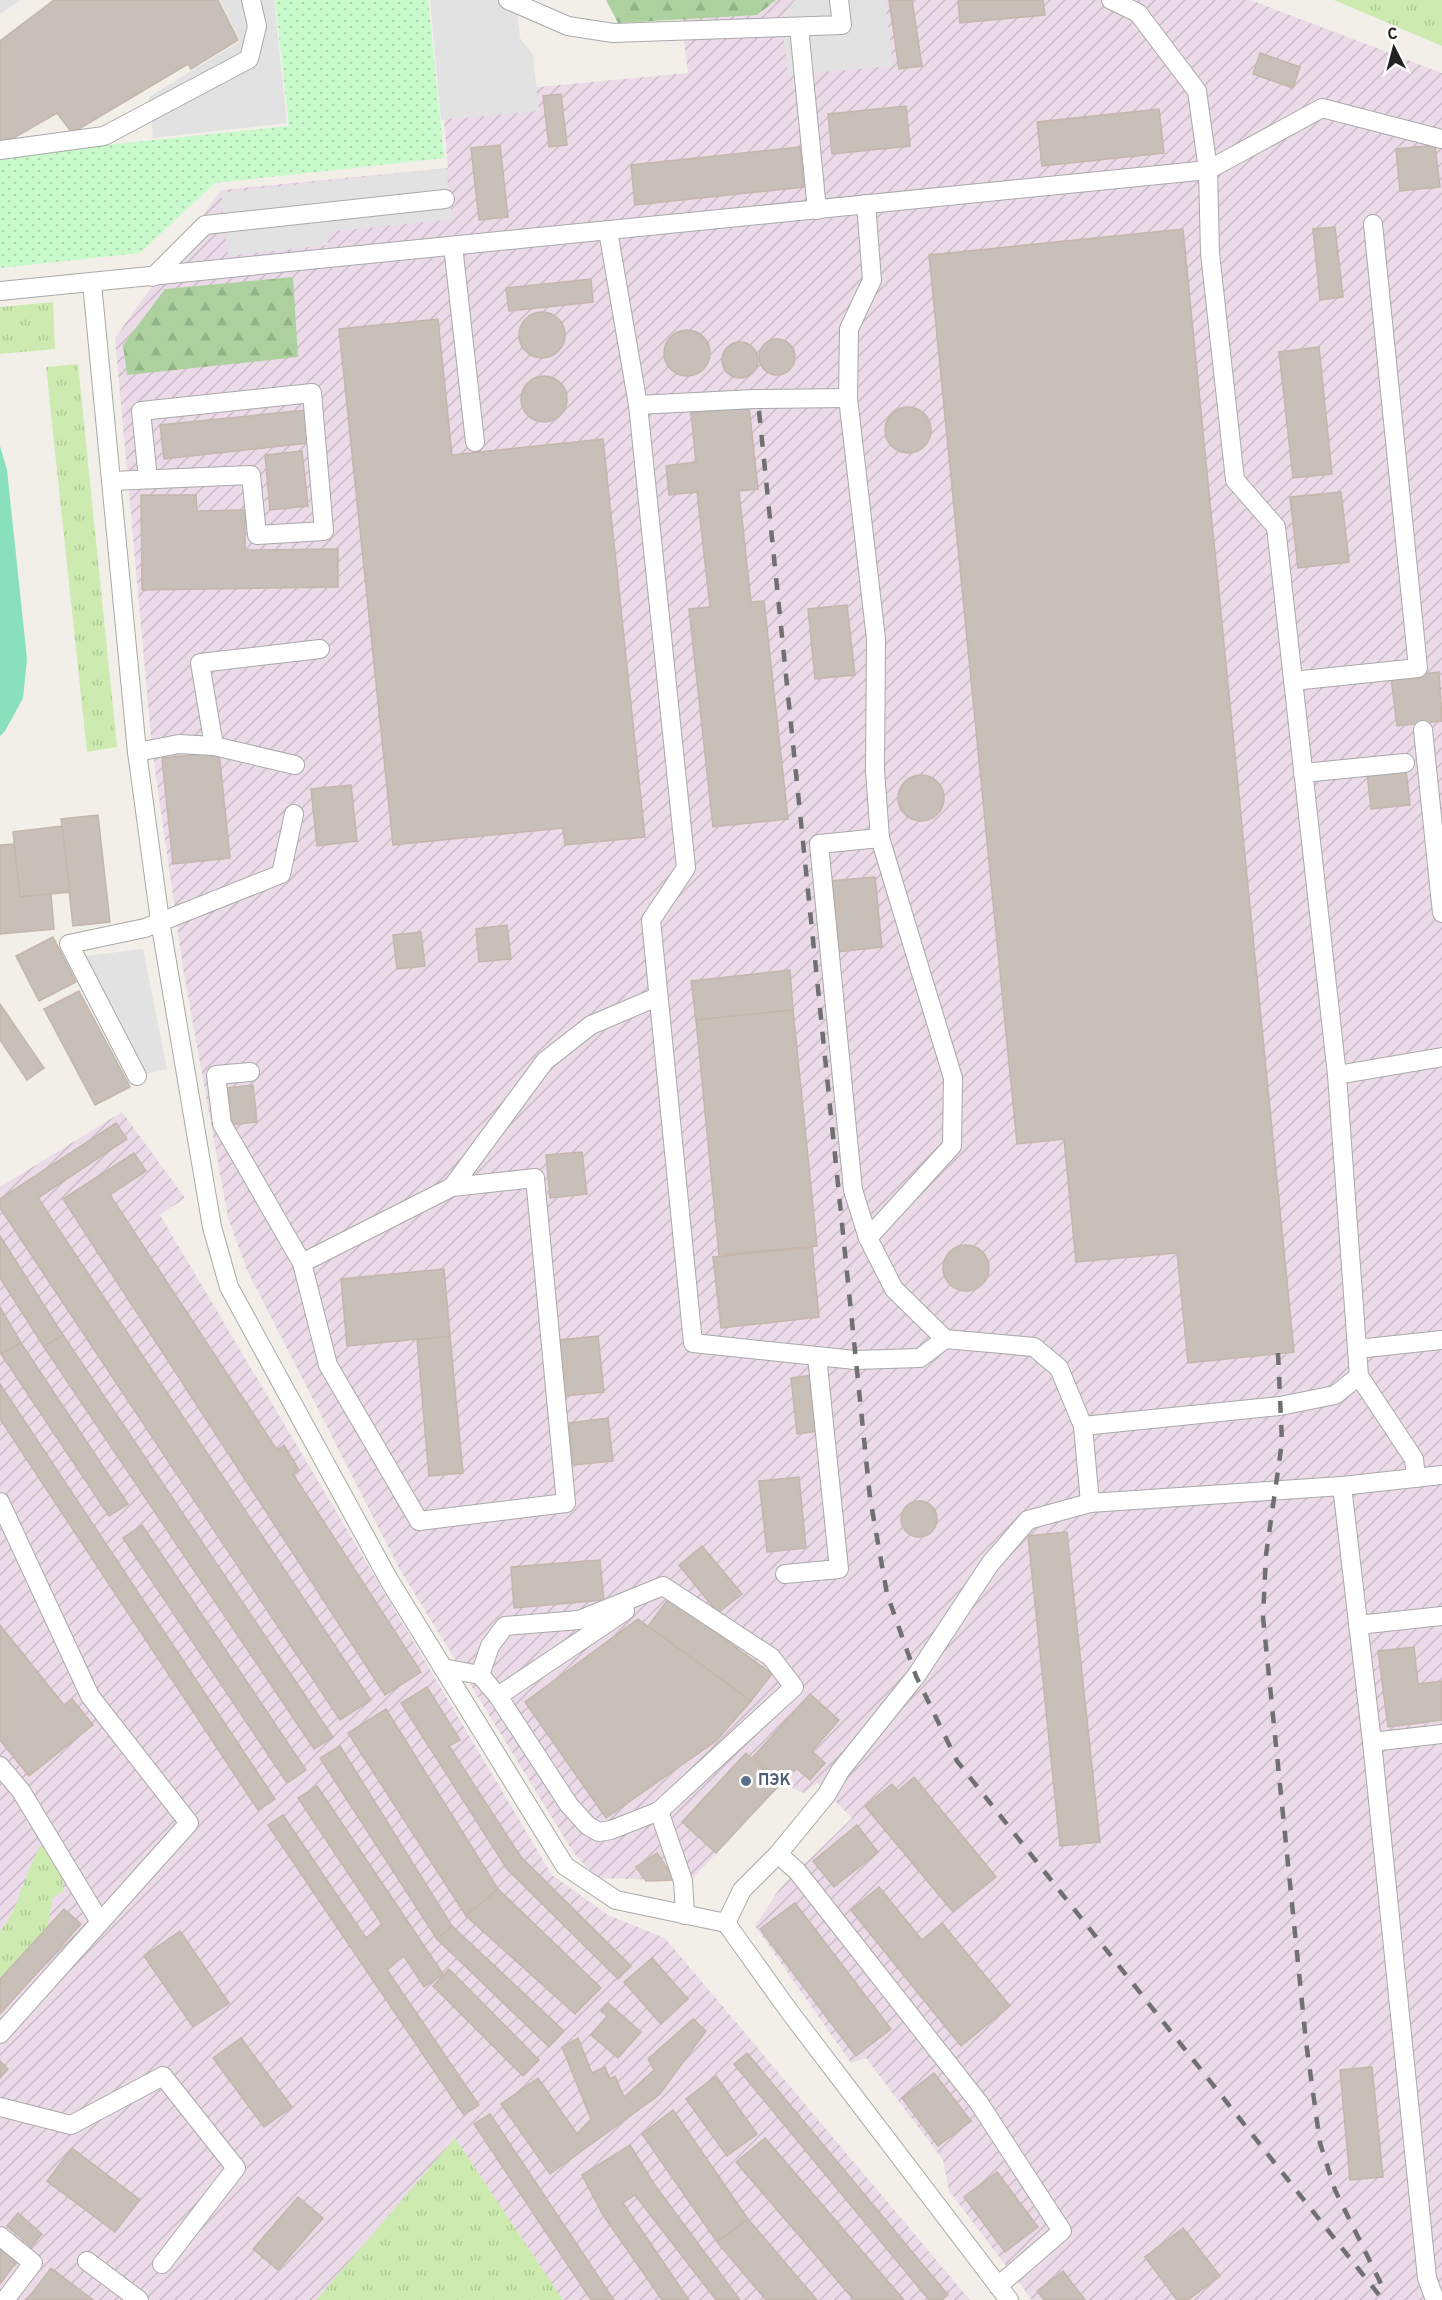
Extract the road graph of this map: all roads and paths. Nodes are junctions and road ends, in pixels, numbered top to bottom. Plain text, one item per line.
1 (251, 0) edge
2 (508, 0) edge
3 (839, 0) edge
4 (1112, 0) edge
5 (799, 27) junction
6 (1442, 139) edge
7 (0, 150) edge
8 (1208, 170) junction
9 (445, 199) dead end
10 (866, 204) junction
11 (817, 210) junction
12 (1373, 224) dead end
13 (608, 231) junction
14 (453, 246) junction
15 (153, 278) junction
16 (92, 284) junction
17 (0, 291) edge
18 (848, 398) junction
19 (638, 405) junction
20 (475, 442) dead end
21 (148, 479) junction
22 (111, 481) junction
23 (320, 649) dead end
24 (1293, 681) junction
25 (1423, 730) dead end
26 (214, 747) junction
27 (137, 752) junction
28 (1405, 763) dead end
29 (295, 765) dead end
30 (1303, 773) junction
31 (294, 814) dead end
32 (880, 838) junction
33 (1442, 913) edge
34 (160, 921) junction
35 (657, 997) junction
36 (1442, 1057) edge
37 (250, 1072) dead end
38 (1337, 1075) junction
39 (137, 1076) dead end
40 (452, 1187) junction
41 (868, 1238) junction
42 (302, 1263) junction
43 (945, 1339) junction
44 (1442, 1340) edge
45 (1357, 1349) junction
46 (817, 1356) junction
47 (1359, 1376) junction
48 (1083, 1426) junction
49 (1442, 1475) edge
50 (1416, 1478) junction
51 (1342, 1486) junction
52 (0, 1502) edge
53 (1090, 1503) junction
54 (785, 1574) dead end
55 (626, 1611) dead end
56 (1442, 1616) edge
57 (1358, 1625) junction
58 (443, 1668) junction
59 (480, 1676) junction
60 (498, 1696) junction
61 (1442, 1734) edge
62 (1372, 1742) junction
63 (0, 1766) edge
64 (659, 1810) junction
65 (778, 1854) junction
66 (686, 1915) junction
67 (100, 1922) junction
68 (726, 1923) junction
69 (0, 2034) edge
70 (0, 2107) edge
71 (0, 2236) edge
72 (87, 2261) dead end
73 (162, 2264) dead end
74 (1003, 2293) edge
75 (5, 2300) edge
76 (139, 2300) edge
77 (1435, 2300) edge

1 - 7 street
2 - 5 street
3 - 5 street
4 - 8 street
5 - 11 street
6 - 8 street
8 - 10 street
8 - 24 street
9 - 15 street
10 - 11 street
10 - 18 street
11 - 13 street
12 - 24 street
13 - 14 street
13 - 19 street
14 - 15 street
14 - 20 street
15 - 16 street
16 - 17 street
16 - 22 street
18 - 19 street
18 - 32 street
19 - 35 street
21 - 21 street
21 - 22 street
22 - 27 street
23 - 26 street
24 - 30 street
25 - 33 street
26 - 27 street
26 - 29 street
27 - 34 street
28 - 30 street
30 - 38 street
31 - 34 street
32 - 41 street
32 - 41 street
34 - 39 street
34 - 58 street
35 - 40 street
35 - 46 street
36 - 38 street
37 - 42 street
38 - 45 street
40 - 42 street
40 - 42 street
41 - 43 street
43 - 46 street
43 - 48 street
44 - 45 street
45 - 47 street
46 - 54 street
47 - 48 street
47 - 50 street
48 - 53 street
49 - 50 street
50 - 51 street
51 - 53 street
51 - 57 street
52 - 67 street
53 - 65 street
55 - 60 street
56 - 57 street
57 - 62 street
58 - 59 street
58 - 66 street
59 - 60 street
59 - 64 street
60 - 64 street
61 - 62 street
62 - 77 street
63 - 67 street
64 - 66 street
65 - 68 street
65 - 74 street
66 - 68 street
67 - 69 street
68 - 74 street
70 - 73 street
71 - 75 street
72 - 76 street

